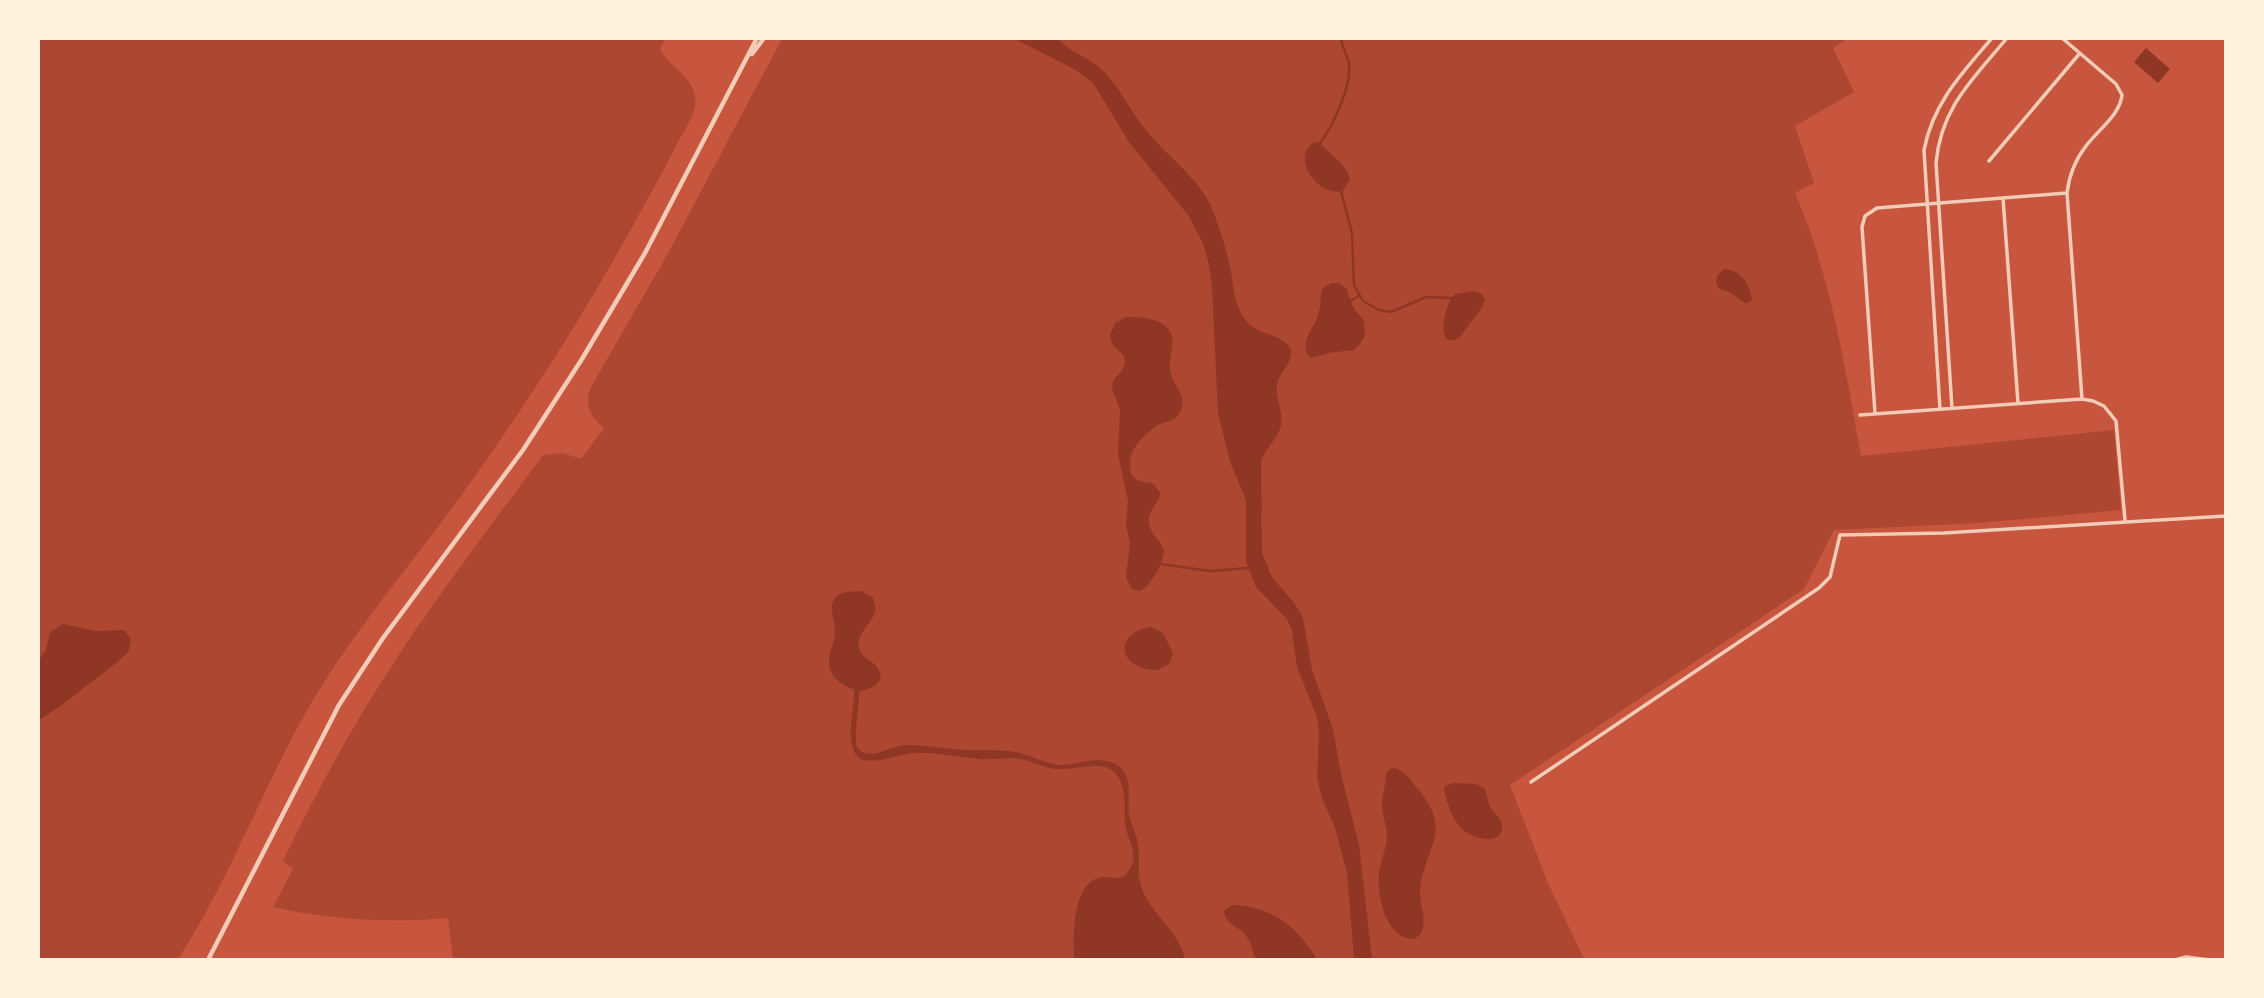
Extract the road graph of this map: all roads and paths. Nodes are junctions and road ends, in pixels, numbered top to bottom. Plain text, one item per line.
1 (757, 38) edge
2 (764, 38) edge
3 (1992, 38) edge
4 (2007, 38) edge
5 (2062, 38) edge
6 (2080, 54) junction
7 (749, 57) junction
8 (1989, 160) dead end
9 (2067, 193) junction
10 (2003, 198) junction
11 (1939, 203) junction
12 (1926, 204) junction
13 (2082, 399) junction
14 (2018, 403) junction
15 (1952, 408) junction
16 (1940, 409) junction
17 (1875, 414) junction
18 (1860, 415) dead end
19 (2225, 516) edge
20 (2125, 520) junction
21 (1531, 782) dead end
22 (208, 960) edge
23 (2175, 960) edge
24 (2210, 960) edge

1 - 7 street
2 - 7 street
3 - 12 street
4 - 11 street
5 - 6 street
6 - 8 street
6 - 9 street
7 - 22 street
9 - 10 street
9 - 13 street
10 - 11 street
10 - 14 street
11 - 12 street
11 - 15 street
12 - 16 street
12 - 17 street
13 - 14 street
13 - 20 street
14 - 15 street
15 - 16 street
16 - 17 street
17 - 18 street
19 - 20 street
20 - 21 street
23 - 24 street

